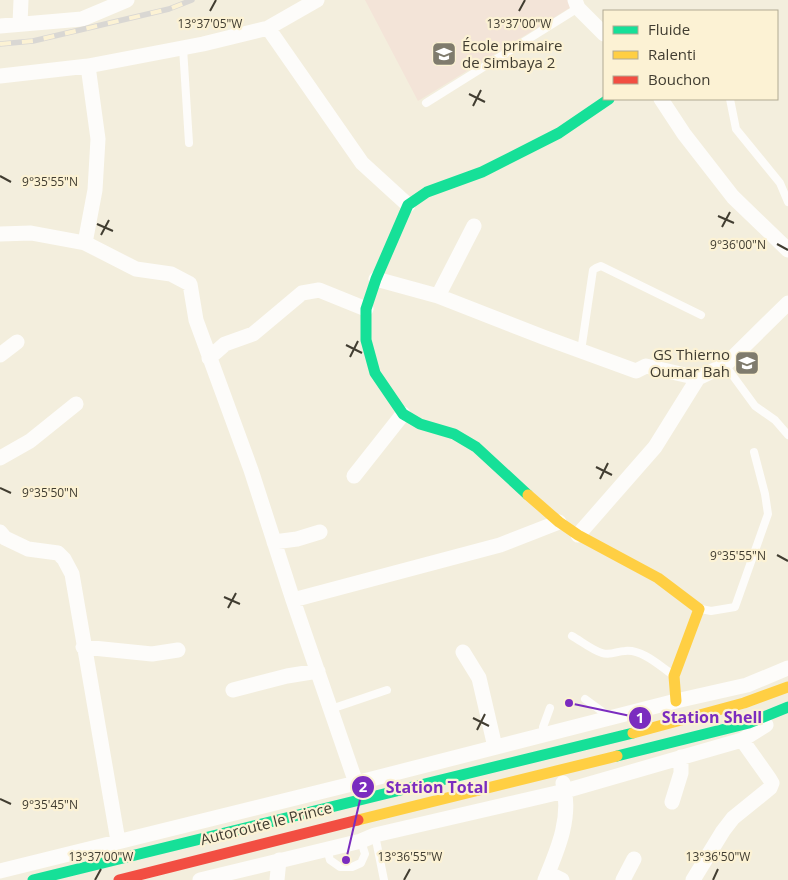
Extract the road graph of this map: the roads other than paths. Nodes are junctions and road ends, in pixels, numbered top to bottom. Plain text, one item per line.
1 (21, 0) edge
2 (127, 0) edge
3 (318, 0) edge
4 (577, 4) edge
5 (20, 24) junction
6 (0, 26) edge
7 (268, 28) junction
8 (603, 33) edge
9 (183, 48) junction
10 (88, 66) junction
11 (0, 76) edge
12 (608, 100) edge
13 (662, 100) edge
14 (730, 100) edge
15 (426, 103) dead end
16 (189, 143) dead end
17 (788, 202) edge
18 (408, 205) junction
19 (474, 226) dead end
20 (0, 234) edge
21 (85, 243) junction
22 (788, 250) edge
23 (376, 279) junction
24 (438, 296) junction
25 (788, 303) edge
26 (366, 309) junction
27 (700, 315) dead end
28 (17, 342) dead end
29 (581, 351) junction
30 (0, 355) edge
31 (208, 358) junction
32 (725, 365) junction
33 (698, 378) junction
34 (76, 404) dead end
35 (402, 414) junction
36 (788, 435) edge
37 (754, 452) dead end
38 (0, 458) edge
39 (354, 476) dead end
40 (559, 522) junction
41 (0, 532) edge
42 (320, 532) dead end
43 (578, 535) junction
44 (274, 542) junction
45 (293, 600) junction
46 (699, 609) junction
47 (572, 636) dead end
48 (83, 647) junction
49 (178, 650) dead end
50 (463, 652) dead end
51 (788, 668) edge
52 (318, 671) junction
53 (674, 676) junction
54 (788, 687) edge
55 (233, 690) dead end
56 (387, 690) dead end
57 (585, 699) dead end
58 (676, 701) junction
59 (788, 707) edge
60 (550, 708) dead end
61 (331, 709) junction
62 (788, 712) edge
63 (615, 720) junction
64 (543, 736) junction
65 (742, 740) junction
66 (495, 747) junction
67 (543, 755) junction
68 (680, 757) junction
69 (559, 769) junction
70 (356, 783) junction
71 (565, 791) junction
72 (449, 797) junction
73 (672, 802) dead end
74 (368, 838) junction
75 (118, 841) junction
76 (327, 848) junction
77 (237, 850) junction
78 (312, 852) junction
79 (634, 859) dead end
80 (279, 860) junction
81 (0, 871) edge
82 (546, 877) edge
83 (33, 880) edge
84 (119, 880) edge
85 (200, 880) edge
86 (277, 880) edge
87 (384, 880) edge
88 (562, 880) edge
89 (623, 880) edge
90 (693, 880) edge

1 - 5 street
2 - 5 street
3 - 7 street
4 - 8 street
4 - 15 lane
5 - 6 street
7 - 9 street
7 - 18 street
9 - 10 street
9 - 16 lane
10 - 11 street
10 - 21 street
12 - 18 main road
13 - 22 street
14 - 17 lane
18 - 23 main road
19 - 24 street
20 - 21 street
21 - 31 street
23 - 24 street
23 - 26 main road
24 - 29 street
25 - 32 street
26 - 31 street
26 - 35 main road
27 - 29 lane
28 - 30 street
29 - 33 street
31 - 44 street
32 - 33 street
32 - 36 lane
33 - 43 street
34 - 38 street
35 - 39 street
35 - 40 main road
37 - 46 lane
40 - 43 main road
40 - 45 street
41 - 48 street
42 - 44 street
43 - 46 main road
44 - 45 street
45 - 52 street
46 - 53 main road
47 - 53 lane
48 - 49 street
48 - 75 street
50 - 66 street
51 - 58 street
52 - 55 street
52 - 61 street
53 - 58 main road
54 - 67 main road, Autoroute le Prince
56 - 61 lane
57 - 63 lane
58 - 63 street
59 - 69 main road, Autoroute le Prince
60 - 64 lane
61 - 70 street
62 - 65 street
63 - 64 street
64 - 66 street
64 - 67 lane
65 - 68 street
65 - 90 street
66 - 70 street
67 - 83 main road, Autoroute le Prince
68 - 71 street
68 - 73 street
69 - 71 street
69 - 72 main road, Autoroute le Prince
70 - 75 street
71 - 74 street
71 - 82 street
72 - 74 street
72 - 77 main road, Autoroute le Prince
74 - 76 street
74 - 76 lane
74 - 87 lane
75 - 81 street
76 - 78 street
77 - 78 street
77 - 84 main road, Autoroute le Prince
78 - 80 street
79 - 89 street
80 - 85 street
80 - 86 street
82 - 88 street

